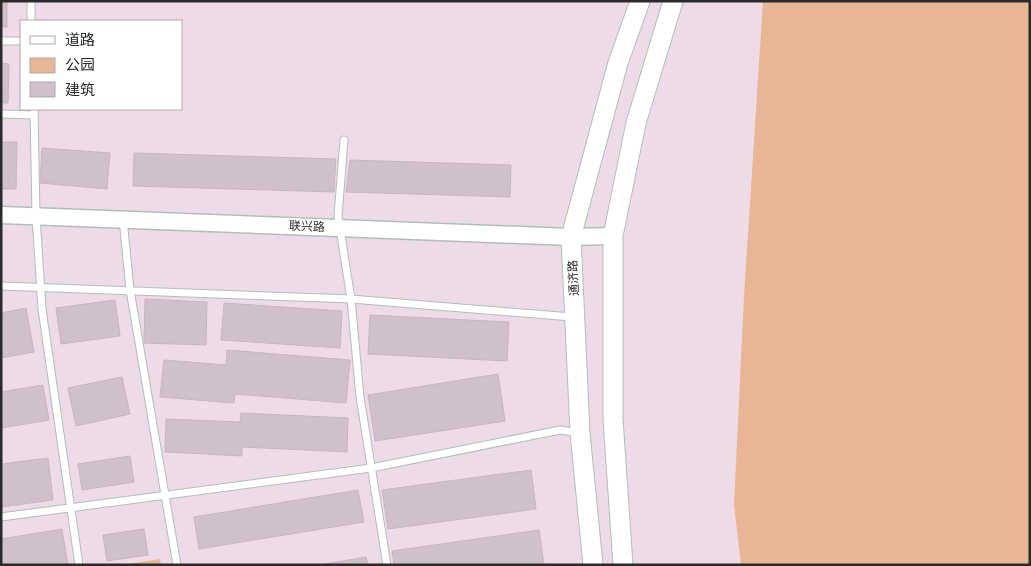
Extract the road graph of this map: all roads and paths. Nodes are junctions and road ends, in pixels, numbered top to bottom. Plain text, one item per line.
1 (31, 1) edge
2 (640, 1) edge
3 (673, 1) edge
4 (31, 20) edge
5 (1, 41) edge
6 (20, 41) edge
7 (34, 112) edge
8 (1, 114) edge
9 (344, 140) dead end
10 (1, 215) edge
11 (36, 216) junction
12 (123, 219) junction
13 (341, 227) junction
14 (612, 236) junction
15 (571, 237) junction
16 (1, 286) edge
17 (41, 287) junction
18 (130, 290) junction
19 (351, 298) junction
20 (575, 317) junction
21 (580, 433) junction
22 (371, 468) junction
23 (165, 494) junction
24 (70, 509) junction
25 (1, 517) edge
26 (78, 565) edge
27 (177, 565) edge
28 (386, 565) edge
29 (593, 565) edge
30 (623, 565) edge

1 - 4 lane
2 - 15 main road, 通济路
3 - 14 main road
5 - 6 lane
7 - 8 lane
7 - 11 lane
9 - 13 lane
10 - 11 street, 联兴路
11 - 12 street, 联兴路
11 - 17 lane
12 - 13 street, 联兴路
12 - 18 lane
13 - 15 street, 联兴路
13 - 19 lane
14 - 15 street, 联兴路
14 - 30 main road
15 - 20 main road, 通济路
16 - 17 lane
17 - 18 lane
17 - 24 lane
18 - 19 lane
18 - 23 lane
19 - 20 lane
19 - 22 lane
20 - 21 main road, 通济路
21 - 22 lane
21 - 29 main road, 通济路
22 - 23 lane
22 - 28 lane
23 - 24 lane
23 - 27 lane
24 - 25 lane
24 - 26 lane

